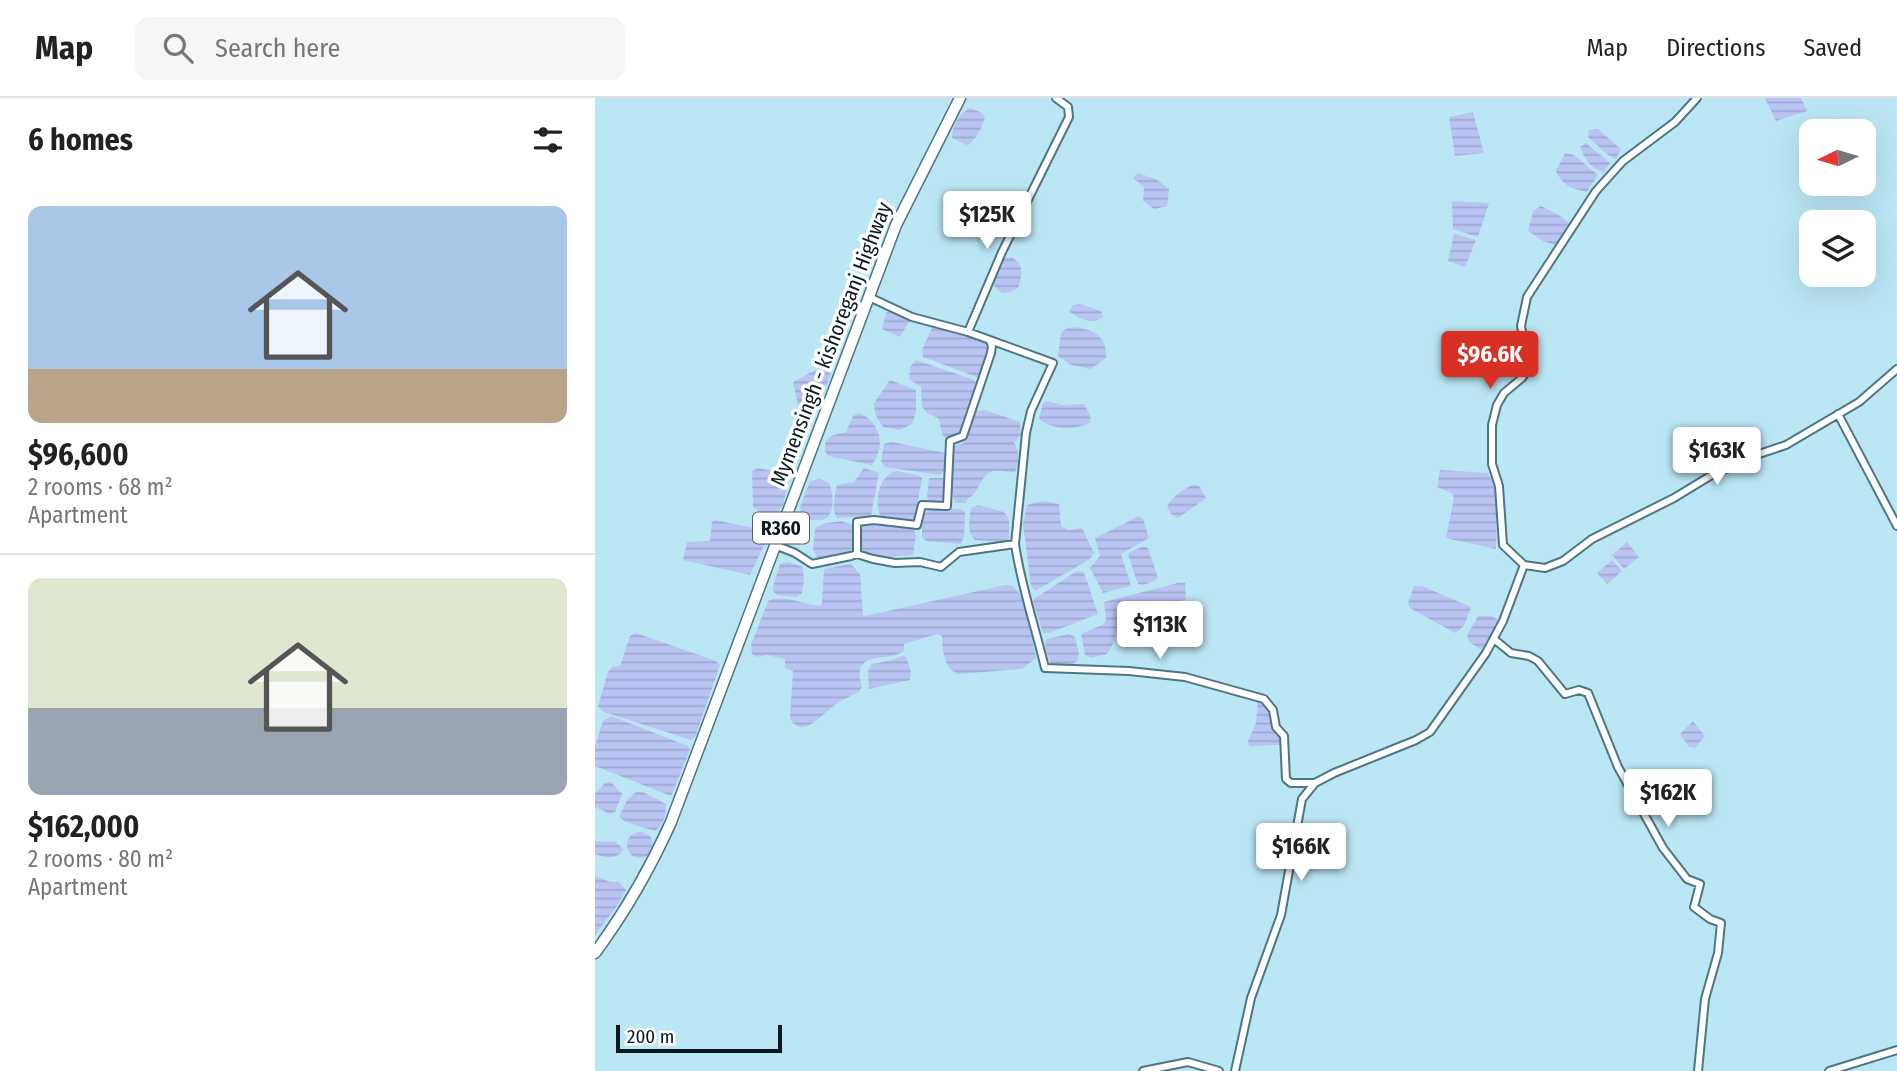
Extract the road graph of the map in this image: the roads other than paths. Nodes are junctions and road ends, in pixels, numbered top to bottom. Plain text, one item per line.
1 (960, 98) edge
2 (1056, 98) edge
3 (1696, 98) edge
4 (869, 297) junction
5 (968, 332) junction
6 (990, 341) junction
7 (1897, 369) edge
8 (1838, 414) junction
9 (1897, 526) edge
10 (1015, 544) junction
11 (775, 545) junction
12 (857, 554) junction
13 (1524, 565) junction
14 (1494, 639) junction
15 (1315, 783) junction
16 (595, 953) edge
17 (1897, 1050) edge
18 (1143, 1071) edge
19 (1219, 1071) edge
20 (1235, 1071) edge
21 (1699, 1071) edge
22 (1829, 1071) edge

1 - 4 main road, Mymensingh - kishoreganj Highway / R360
2 - 5 street
3 - 13 street
4 - 5 street
4 - 11 main road, Mymensingh - kishoreganj Highway / R360
5 - 6 street
6 - 10 street
6 - 12 street
7 - 8 street
8 - 9 street
8 - 13 street
10 - 12 street
10 - 15 street
11 - 12 street
11 - 16 main road, Mymensingh - kishoreganj Highway / R360
13 - 14 street
14 - 15 street
14 - 21 street
15 - 20 street
17 - 22 street
18 - 19 street

